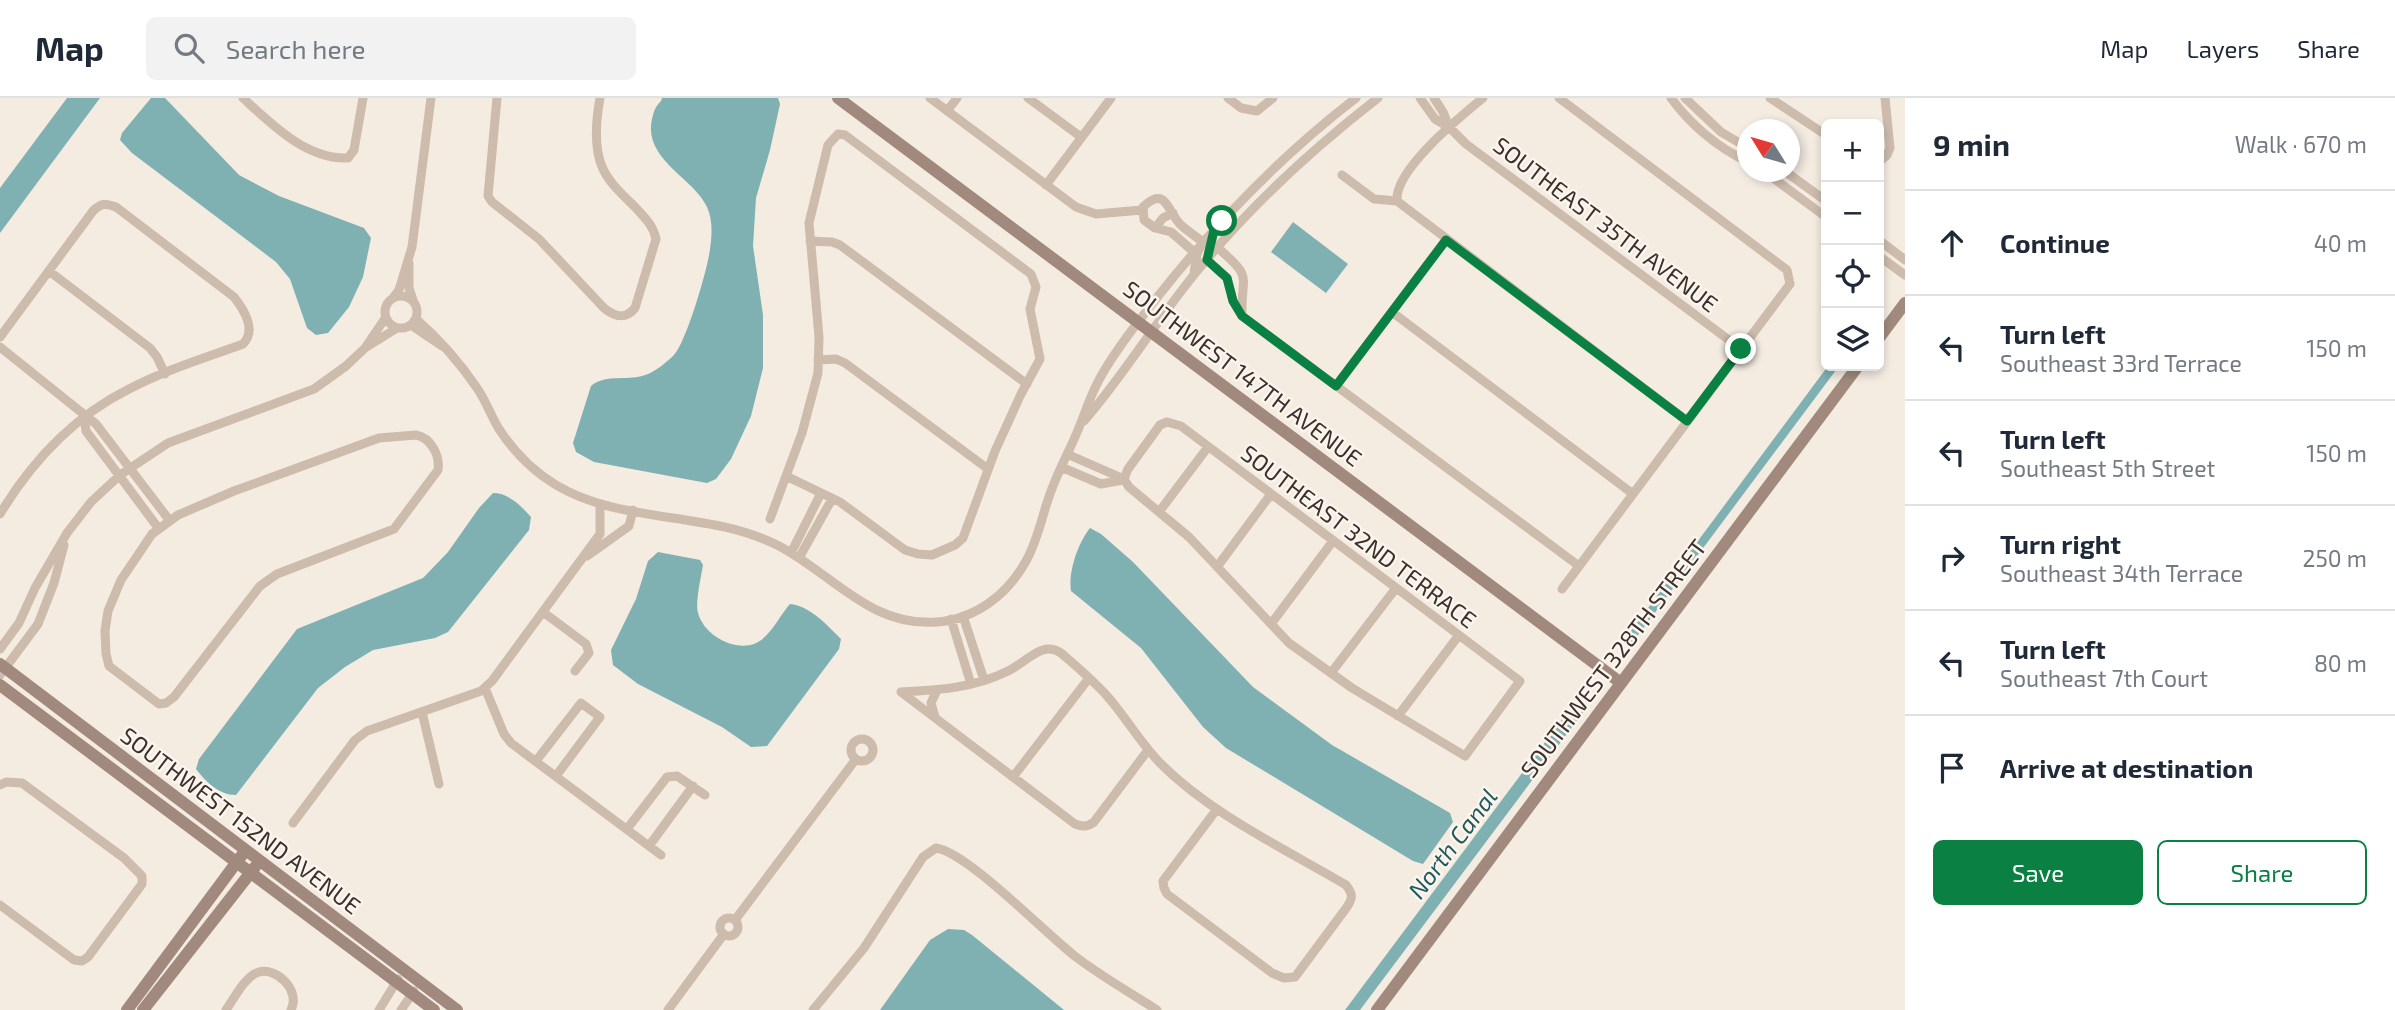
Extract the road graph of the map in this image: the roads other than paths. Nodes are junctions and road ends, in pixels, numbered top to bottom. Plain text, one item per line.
1 (243, 98) edge
2 (363, 98) edge
3 (431, 98) edge
4 (497, 98) edge
5 (600, 98) edge
6 (838, 98) edge
7 (930, 98) edge
8 (957, 98) edge
9 (1028, 98) edge
10 (1111, 98) edge
11 (1228, 98) edge
12 (1273, 98) edge
13 (1356, 98) edge
14 (1378, 98) edge
15 (1420, 98) edge
16 (1434, 98) edge
17 (1483, 98) edge
18 (1559, 98) edge
19 (1671, 98) edge
20 (1685, 98) edge
21 (1770, 98) edge
22 (1885, 98) edge
23 (1787, 103) edge
24 (947, 111) junction
25 (1449, 127) junction
26 (1821, 131) edge
27 (1082, 137) junction
28 (1737, 141) edge
29 (1737, 156) edge
30 (1884, 157) edge
31 (1342, 175) dead end
32 (1779, 182) edge
33 (1800, 182) edge
34 (1046, 185) junction
35 (1821, 197) edge
36 (1397, 201) junction
37 (1142, 210) junction
38 (1173, 213) junction
39 (1821, 213) edge
40 (1156, 228) junction
41 (1214, 230) junction
42 (1446, 240) junction
43 (810, 241) junction
44 (1203, 242) junction
45 (1884, 244) edge
46 (1218, 248) junction
47 (1194, 252) junction
48 (1207, 260) junction
49 (1884, 260) edge
50 (1905, 260) edge
51 (409, 262) junction
52 (49, 271) junction
53 (1194, 275) junction
54 (1905, 275) edge
55 (393, 298) junction
56 (413, 300) junction
57 (1905, 303) edge
58 (1392, 312) junction
59 (1242, 316) junction
60 (386, 317) junction
61 (1139, 321) junction
62 (413, 322) junction
63 (397, 328) junction
64 (1152, 330) junction
65 (1884, 331) edge
66 (0, 337) edge
67 (0, 348) edge
68 (365, 348) junction
69 (1741, 349) junction
70 (818, 360) junction
71 (1854, 371) edge
72 (165, 374) junction
73 (1027, 384) junction
74 (1336, 386) junction
75 (84, 416) junction
76 (1687, 421) junction
77 (1080, 426) junction
78 (100, 430) junction
79 (91, 438) junction
80 (1208, 447) junction
81 (1067, 454) junction
82 (1061, 467) junction
83 (128, 469) junction
84 (988, 469) junction
85 (120, 475) junction
86 (786, 476) junction
87 (1124, 479) junction
88 (821, 493) junction
89 (1271, 494) junction
90 (1633, 494) junction
91 (832, 499) junction
92 (154, 502) junction
93 (600, 504) junction
94 (145, 509) junction
95 (633, 510) junction
96 (1159, 512) junction
97 (811, 513) junction
98 (0, 514) edge
99 (821, 518) junction
100 (769, 519) dead end
101 (170, 521) junction
102 (159, 529) junction
103 (67, 533) junction
104 (600, 534) junction
105 (1333, 541) junction
106 (609, 542) junction
107 (585, 556) junction
108 (795, 556) junction
109 (1217, 566) junction
110 (1579, 566) junction
111 (1396, 588) junction
112 (1562, 589) dead end
113 (543, 612) junction
114 (963, 616) junction
115 (951, 619) junction
116 (1271, 624) junction
117 (1459, 635) junction
118 (0, 649) edge
119 (2, 669) edge
120 (575, 671) dead end
121 (1331, 673) junction
122 (1089, 678) junction
123 (984, 680) junction
124 (1621, 683) junction
125 (971, 684) junction
126 (0, 685) edge
127 (485, 688) junction
128 (937, 691) junction
129 (422, 712) junction
130 (1398, 716) junction
131 (936, 719) junction
132 (1148, 750) junction
133 (856, 760) dead end
134 (536, 761) junction
135 (556, 776) junction
136 (1013, 777) junction
137 (3, 783) edge
138 (439, 784) dead end
139 (693, 786) junction
140 (705, 794) dead end
141 (1217, 809) junction
142 (293, 823) dead end
143 (627, 830) junction
144 (649, 846) junction
145 (246, 849) junction
146 (661, 855) dead end
147 (260, 860) junction
148 (237, 862) junction
149 (250, 872) junction
150 (0, 905) edge
151 (404, 970) junction
152 (396, 981) junction
153 (416, 988) junction
154 (127, 1010) edge
155 (143, 1010) edge
156 (228, 1010) edge
157 (290, 1010) edge
158 (379, 1010) edge
159 (401, 1010) edge
160 (434, 1010) edge
161 (457, 1010) edge
162 (668, 1010) edge
163 (813, 1010) edge
164 (1157, 1010) edge
165 (1377, 1010) edge

1 - 2 street
3 - 51 street
4 - 5 street
6 - 61 street, SOUTHWEST 147TH AVENUE
7 - 24 street
8 - 24 street
9 - 27 street
10 - 27 street
11 - 12 street
13 - 41 street
14 - 46 street
15 - 25 street, SOUTHEAST 35TH AVENUE
16 - 25 street, SOUTHEAST 35TH AVENUE
17 - 25 street
18 - 69 street
19 - 29 street
20 - 28 street
21 - 23 street
22 - 30 street
23 - 26 street
24 - 34 street
25 - 36 street
25 - 69 street, SOUTHEAST 35TH AVENUE
27 - 34 street
31 - 36 street
32 - 39 street
33 - 35 street
34 - 37 street
36 - 42 street
37 - 38 street
37 - 40 street
38 - 40 street
38 - 44 street
40 - 47 street
41 - 44 street
41 - 48 street
42 - 58 street
42 - 76 street
43 - 70 street
43 - 73 street
43 - 73 street
44 - 47 street
44 - 53 street
45 - 50 street
46 - 48 street
46 - 59 street
47 - 61 street
48 - 53 street
48 - 59 street
49 - 54 street
51 - 55 street
51 - 56 street
52 - 66 street
52 - 72 street
52 - 72 street
53 - 64 street
55 - 56 street
55 - 60 street
56 - 62 street
57 - 65 street
58 - 74 street
58 - 90 street
59 - 74 street
60 - 63 street
60 - 68 street
61 - 64 street, SOUTHWEST 147TH AVENUE
61 - 77 street
62 - 63 street
62 - 93 street
63 - 68 street
64 - 77 street
64 - 124 street, SOUTHWEST 147TH AVENUE
67 - 75 street
68 - 83 street
69 - 76 street
70 - 84 street
70 - 86 street
71 - 124 street, SOUTHWEST 328TH STREET
72 - 75 street
73 - 84 street
74 - 110 street
75 - 78 street
75 - 79 street
75 - 98 street
76 - 90 street
77 - 81 street
78 - 79 street
78 - 83 street
79 - 85 street
80 - 87 street, SOUTHEAST 32ND TERRACE
80 - 89 street, SOUTHEAST 32ND TERRACE
80 - 96 street
81 - 82 street
81 - 87 street
82 - 87 street
82 - 114 street
83 - 85 street
83 - 92 street
84 - 91 street
85 - 94 street
85 - 103 street
86 - 88 street
86 - 100 street
87 - 96 street
88 - 91 street
88 - 97 street
89 - 105 street, SOUTHEAST 32ND TERRACE
89 - 109 street
90 - 110 street
91 - 99 street
92 - 94 street
92 - 101 street
93 - 95 street
93 - 104 street
94 - 102 street
95 - 106 street
95 - 108 street
96 - 109 street
97 - 99 street
97 - 108 street
99 - 108 street
101 - 102 street
101 - 102 street
103 - 118 street
103 - 119 street
104 - 106 street
104 - 107 street
105 - 111 street, SOUTHEAST 32ND TERRACE
105 - 116 street
106 - 107 street
107 - 113 street
108 - 115 street
109 - 116 street
110 - 112 street
111 - 117 street, SOUTHEAST 32ND TERRACE
111 - 121 street
113 - 120 street
113 - 127 street
114 - 115 street
114 - 123 street
115 - 125 street
116 - 121 street
117 - 130 street
117 - 130 street, SOUTHEAST 32ND TERRACE
119 - 145 street, SOUTHWEST 152ND AVENUE
121 - 130 street
122 - 123 street
122 - 132 street
122 - 136 street
123 - 125 street
124 - 165 street, SOUTHWEST 328TH STREET
125 - 128 street
126 - 148 street, SOUTHWEST 152ND AVENUE
127 - 129 street
127 - 134 street
128 - 131 street
128 - 131 street
129 - 138 street
129 - 142 street
131 - 136 street
132 - 136 street
132 - 141 street
133 - 162 street
134 - 135 street
134 - 135 street
135 - 143 street
137 - 150 street
139 - 140 street
139 - 143 street
139 - 144 street
141 - 141 street
143 - 144 street
144 - 146 street
145 - 147 street, SOUTHWEST 152ND AVENUE
145 - 148 street
147 - 149 street
147 - 151 street, SOUTHWEST 152ND AVENUE
148 - 149 street, SOUTHWEST 152ND AVENUE
148 - 154 street
149 - 152 street, SOUTHWEST 152ND AVENUE
149 - 155 street
151 - 152 street
151 - 153 street, SOUTHWEST 152ND AVENUE
152 - 153 street, SOUTHWEST 152ND AVENUE
152 - 158 street
153 - 159 street
153 - 160 street, SOUTHWEST 152ND AVENUE
153 - 161 street, SOUTHWEST 152ND AVENUE
156 - 157 street
163 - 164 street

